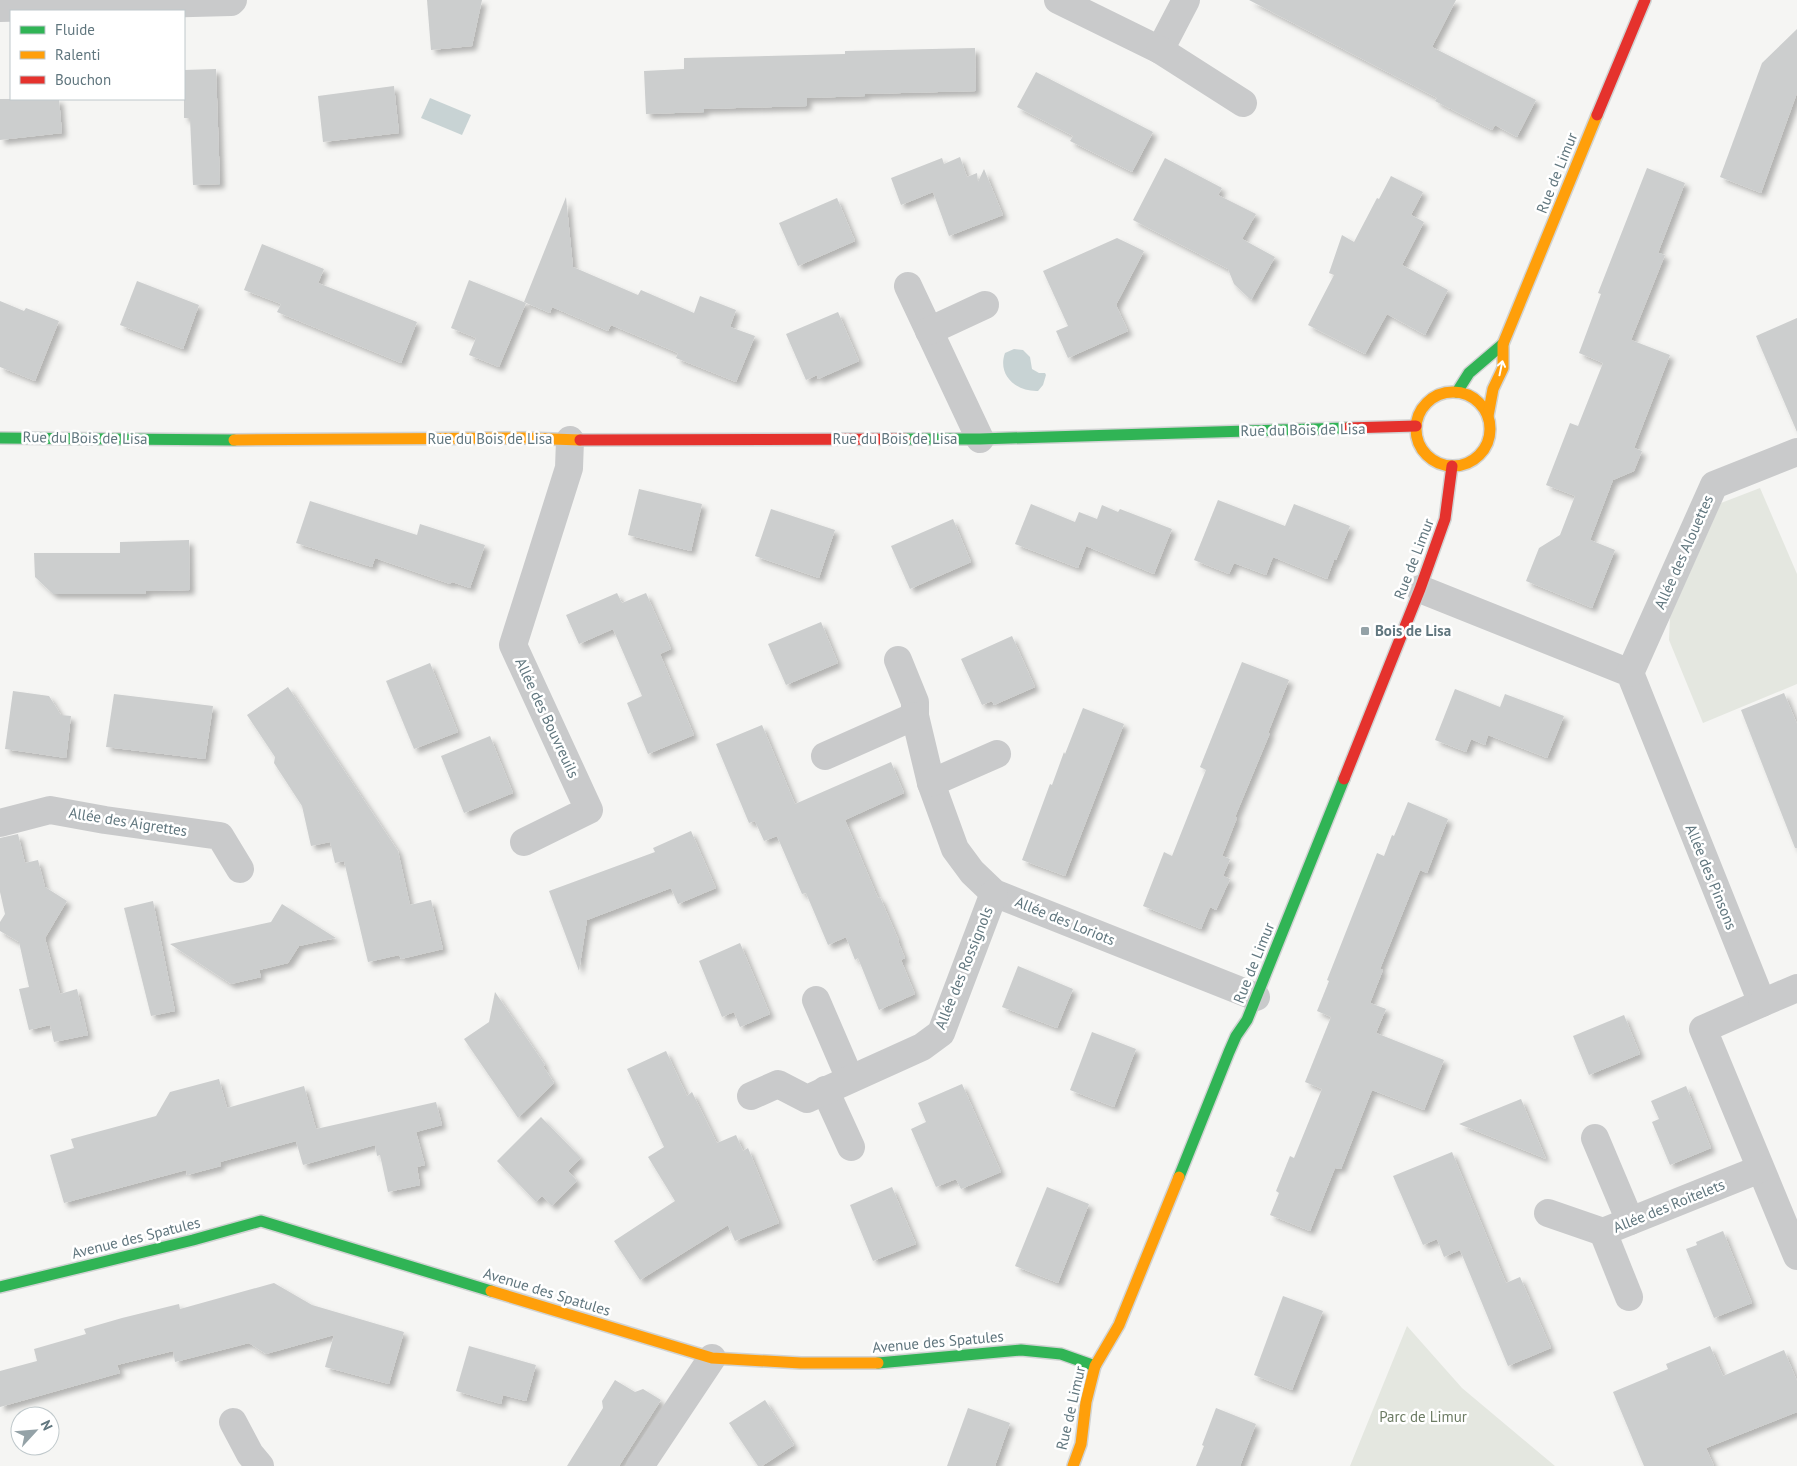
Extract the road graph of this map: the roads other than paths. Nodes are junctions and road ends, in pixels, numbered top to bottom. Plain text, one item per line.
1 (233, 0) edge
2 (1058, 0) edge
3 (1186, 0) edge
4 (1644, 0) edge
5 (50, 3) edge
6 (0, 8) edge
7 (1160, 50) junction
8 (1243, 103) dead end
9 (908, 286) dead end
10 (985, 305) dead end
11 (929, 331) junction
12 (1503, 344) junction
13 (1457, 392) junction
14 (1488, 416) junction
15 (1416, 426) junction
16 (0, 438) edge
17 (980, 438) junction
18 (570, 440) junction
19 (1797, 452) edge
20 (1452, 466) junction
21 (1420, 589) junction
22 (898, 660) dead end
23 (1630, 673) junction
24 (914, 716) junction
25 (997, 754) dead end
26 (825, 756) dead end
27 (931, 783) junction
28 (0, 823) edge
29 (524, 842) dead end
30 (240, 869) dead end
31 (994, 893) junction
32 (1797, 988) edge
33 (1256, 997) junction
34 (816, 1000) dead end
35 (1762, 1003) junction
36 (837, 1085) junction
37 (751, 1096) dead end
38 (1594, 1138) dead end
39 (851, 1147) dead end
40 (1760, 1170) junction
41 (1548, 1212) dead end
42 (1630, 1221) junction
43 (1603, 1232) junction
44 (1797, 1256) edge
45 (0, 1288) edge
46 (1628, 1296) dead end
47 (712, 1358) junction
48 (1095, 1366) junction
49 (233, 1422) dead end
50 (260, 1466) edge
51 (640, 1466) edge
52 (1072, 1466) edge

1 - 5 street
2 - 7 street
3 - 7 street
4 - 12 street, Rue de Limur
5 - 6 street
7 - 8 street
9 - 11 street, Rue du Bois de Lisa
10 - 11 street
11 - 17 street, Rue du Bois de Lisa
12 - 13 street
14 -> 12 street, Rue de Limur
13 - 14 street
13 - 15 street
14 - 20 street, Rue de Limur
15 - 17 street, Rue du Bois de Lisa
15 - 20 street
16 - 18 street, Rue du Bois de Lisa
17 - 18 street, Rue du Bois de Lisa
18 - 29 street, Allée des Bouvreuils
19 - 23 street, Allée des Alouettes
20 - 21 street, Rue de Limur
21 - 23 street
21 - 33 street, Rue de Limur
22 - 24 street, Allée des Loriots
23 - 35 street, Allée des Pinsons
24 - 26 street
24 - 27 street, Allée des Loriots
25 - 27 street
27 - 31 street, Allée des Loriots
28 - 30 street, Allée des Aigrettes
31 - 33 street, Allée des Loriots
31 - 36 street, Allée des Rossignols
32 - 35 street
33 - 48 street, Rue de Limur
34 - 36 street
35 - 40 street
36 - 37 street, Allée des Rossignols
36 - 39 street
38 - 42 street
40 - 42 street, Allée des Roitelets
40 - 44 street
41 - 43 street, Allée des Roitelets
42 - 43 street, Allée des Roitelets
43 - 46 street
45 - 47 street, Avenue des Spatules
47 - 48 street, Avenue des Spatules
47 - 51 street
48 - 52 street, Rue de Limur
49 - 50 street

